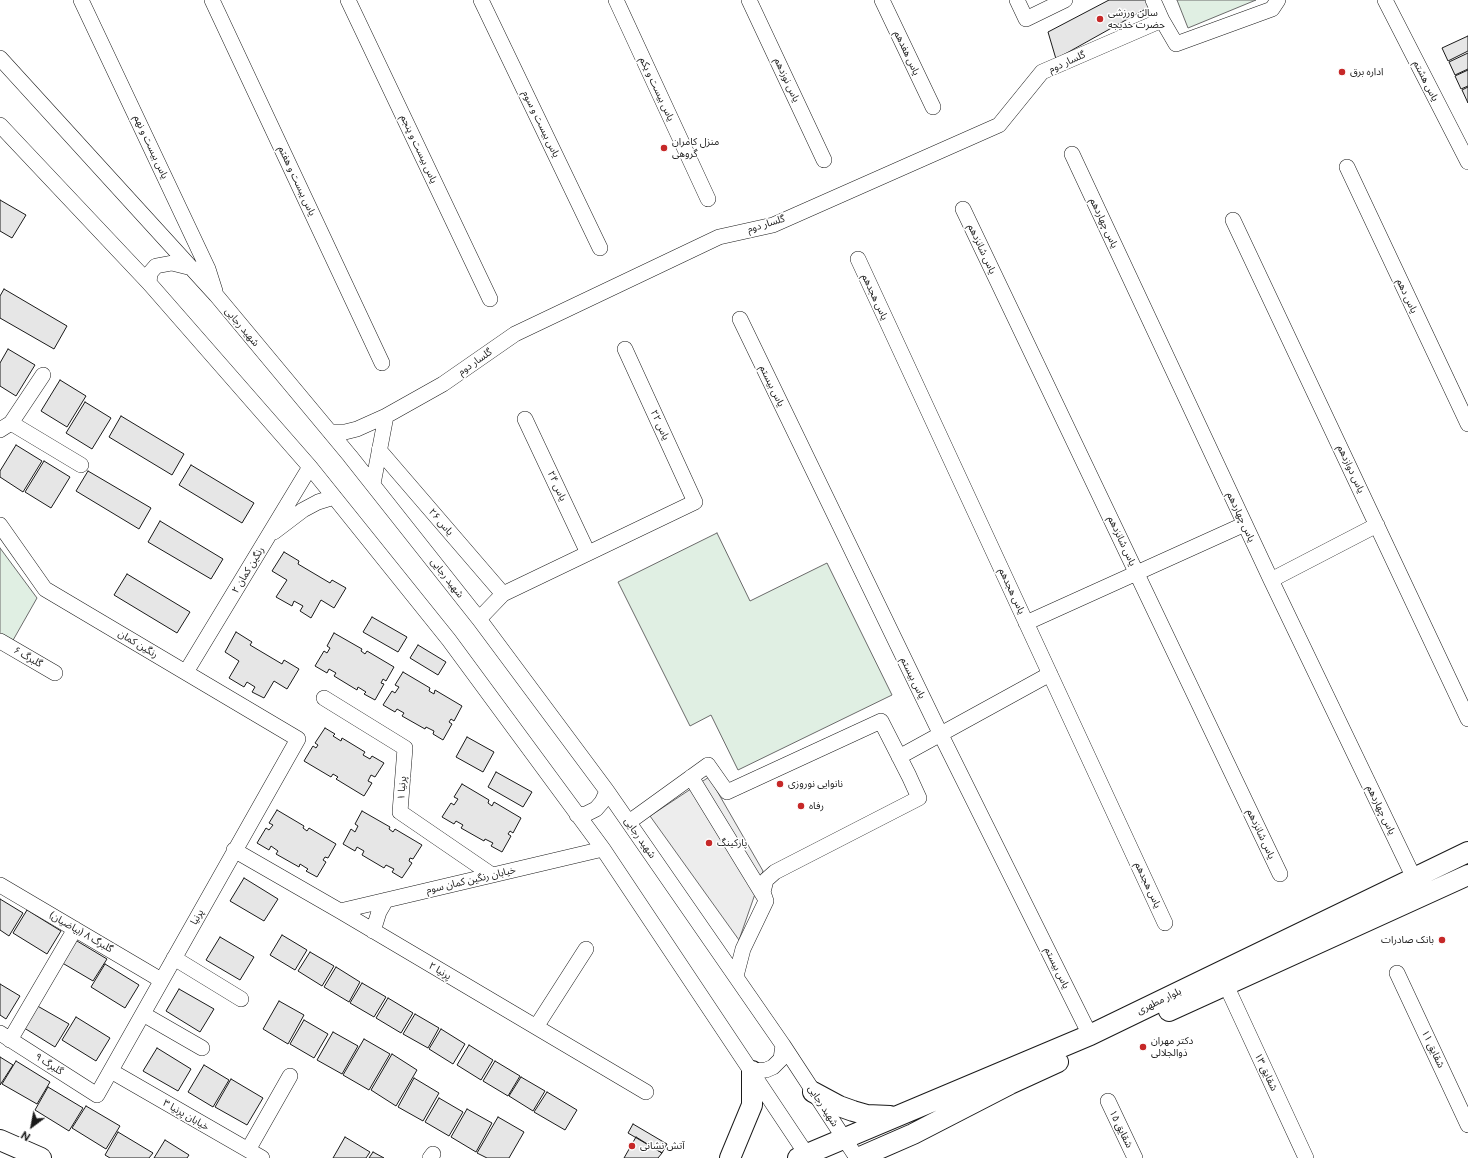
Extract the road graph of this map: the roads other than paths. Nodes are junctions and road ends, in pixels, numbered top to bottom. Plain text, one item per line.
1 (81, 0) edge
2 (212, 0) edge
3 (348, 0) edge
4 (482, 0) edge
5 (616, 0) edge
6 (749, 0) edge
7 (882, 0) edge
8 (1017, 0) edge
9 (1065, 0) edge
10 (1153, 0) edge
11 (1278, 0) edge
12 (1385, 0) edge
13 (1162, 20) junction
14 (0, 58) edge
15 (933, 107) dead end
16 (0, 125) edge
17 (1072, 154) dead end
18 (824, 160) dead end
19 (1468, 162) edge
20 (1347, 167) dead end
21 (708, 199) dead end
22 (963, 209) dead end
23 (1233, 220) dead end
24 (600, 248) dead end
25 (858, 259) dead end
26 (192, 268) junction
27 (149, 283) junction
28 (216, 295) junction
29 (490, 299) dead end
30 (740, 319) dead end
31 (625, 349) dead end
32 (382, 363) dead end
33 (43, 375) dead end
34 (386, 416) junction
35 (525, 419) dead end
36 (1467, 421) edge
37 (5, 427) edge
38 (330, 432) junction
39 (379, 450) junction
40 (81, 465) dead end
41 (310, 467) junction
42 (372, 484) junction
43 (334, 497) junction
44 (1245, 524) junction
45 (0, 525) edge
46 (1377, 525) junction
47 (268, 536) junction
48 (588, 553) junction
49 (1137, 573) junction
50 (1271, 580) junction
51 (503, 594) junction
52 (479, 619) junction
53 (1026, 623) junction
54 (0, 641) edge
55 (186, 672) junction
56 (55, 673) dead end
57 (1050, 674) junction
58 (324, 698) dead end
59 (1468, 719) edge
60 (941, 735) junction
61 (298, 739) joint
62 (899, 757) junction
63 (691, 777) junction
64 (607, 791) junction
65 (577, 815) junction
66 (629, 822) junction
67 (603, 849) junction
68 (234, 850) junction
69 (1468, 852) edge
70 (1280, 874) dead end
71 (492, 875) junction
72 (1468, 875) edge
73 (1414, 878) junction
74 (0, 885) edge
75 (386, 900) junction
76 (766, 901) junction
77 (340, 911) junction
78 (1166, 923) dead end
79 (75, 929) junction
80 (373, 931) junction
81 (586, 949) dead end
82 (174, 958) junction
83 (1398, 973) dead end
84 (736, 976) junction
85 (162, 980) junction
86 (1226, 985) junction
87 (241, 999) dead end
88 (143, 1014) junction
89 (536, 1027) junction
90 (1090, 1035) junction
91 (5, 1036) edge
92 (784, 1045) junction
93 (202, 1048) dead end
94 (111, 1071) junction
95 (752, 1071) junction
96 (290, 1076) dead end
97 (646, 1092) dead end
98 (813, 1092) junction
99 (97, 1096) joint
100 (1108, 1101) dead end
101 (896, 1116) junction
102 (1468, 1125) edge
103 (913, 1134) junction
104 (844, 1138) junction
105 (0, 1140) edge
106 (248, 1150) junction
107 (805, 1157) edge
108 (41, 1158) edge
109 (262, 1158) edge
110 (730, 1158) edge
111 (858, 1158) edge
112 (896, 1158) edge
113 (1135, 1158) edge
114 (1306, 1158) edge

1 - 28 street, یاس بیست و نهم
2 - 32 street, یاس یبست و هفتم
3 - 29 street, یاس بیست و پنجم
4 - 24 street, یاس بیست و سوم
5 - 21 street, یاس بیست و یکم
6 - 18 street, یاس نوزدهم
7 - 15 street, یاس هفدهم
8 - 9 street
10 - 13 street
11 - 13 street
12 - 19 street, یاس هشتم
13 - 34 street, گلسار دوم
14 - 26 street, شهید رجایی
16 - 27 street
17 - 44 street, یاس چهاردهم
20 - 36 street, یاس دهم
22 - 49 street, یاس شانزدهم
23 - 46 street, یاس دوازدهم
25 - 53 street, یاس هجدهم
26 - 27 street
26 - 28 street, شهید رجایی
27 - 41 street
28 - 38 street, شهید رجایی
30 - 60 street, یاس بیستم
31 - 48 street, یاس ۲۲
33 - 37 street
34 - 38 street, گلسار دوم
34 - 39 street
35 - 48 street, یاس ۲۴
37 - 40 street
38 - 42 street, شهید رجایی
39 - 42 street
39 - 51 street, یاس ۲۶
41 - 43 street
41 - 47 street, رنگین کمان ۲
42 - 52 street, شهید رجایی
43 - 47 street
43 - 65 street
44 - 49 street
44 - 50 street, یاس چهاردهم
45 - 55 street, رنگین کمان
46 - 50 street
46 - 59 street, یاس دوازدهم
47 - 55 street, رنگین کمان ۲
48 - 51 street
49 - 53 street
49 - 70 street, یاس شانزدهم
50 - 73 street, یاس چهاردهم
51 - 52 street
52 - 64 street, شهید رجایی
53 - 57 street, یاس هجدهم
54 - 56 street, گلبرگ ۶
55 - 61 street, رنگین کمان
57 - 60 street
57 - 78 street, یاس هجدهم
58 - 71 street, پرنیا ۱
60 - 62 street
60 - 90 street, یاس بیستم
61 - 68 street, پرنیا
62 - 63 street
62 - 76 street
63 - 66 street
63 - 76 street
64 - 65 street
64 - 66 street, شهید رجایی
65 - 67 street
66 - 84 street, شهید رجایی
67 - 71 street, خیابان رنگین کمان سوم
67 - 95 street
68 - 77 street, پرنیا ۲
68 - 82 street, پرنیا
69 - 73 main road, بلوار مطهری
71 - 75 street, خیابان رنگین کمان سوم
72 - 86 main road, بلوار مطهری
73 - 90 main road, بلوار مطهری
74 - 79 street, گلبرگ ۸ (بیاضیان)
75 - 77 street, خیابان رنگین کمان سوم
75 - 80 street
76 - 84 street
77 - 80 street, پرنیا ۲
79 - 85 street, گلبرگ ۸ (بیاضیان)
79 - 91 street
80 - 89 street, پرنیا ۲
81 - 89 street
82 - 85 street, پرنیا
82 - 87 street
83 - 102 street, شقایق ۱۱
84 - 92 street, شهید رجایی
85 - 88 street, پرنیا
86 - 103 main road, بلوار مطهری
86 - 114 street, شقایق ۱۳
88 - 93 street
88 - 94 street, پرنیا
89 - 97 street, پرنیا ۲
90 - 101 main road, بلوار مطهری
91 - 99 street, گلبرگ ۹
92 - 95 street
92 - 98 street, شهید رجایی
94 - 99 street, پرنیا
94 - 106 street, خیابان پرنیا ۳
95 - 107 street
95 - 110 main road
96 - 106 street
98 - 101 main road
98 - 104 street, شهید رجایی
100 - 113 street, شقایق ۱۵
101 - 104 main road, بلوار مطهری
103 - 111 main road, بلوار مطهری
103 - 112 main road
104 - 107 main road, بلوار مطهری
104 - 111 street, شهید رجایی
105 - 108 main road
106 - 109 street, خیابان پرنیا ۳

